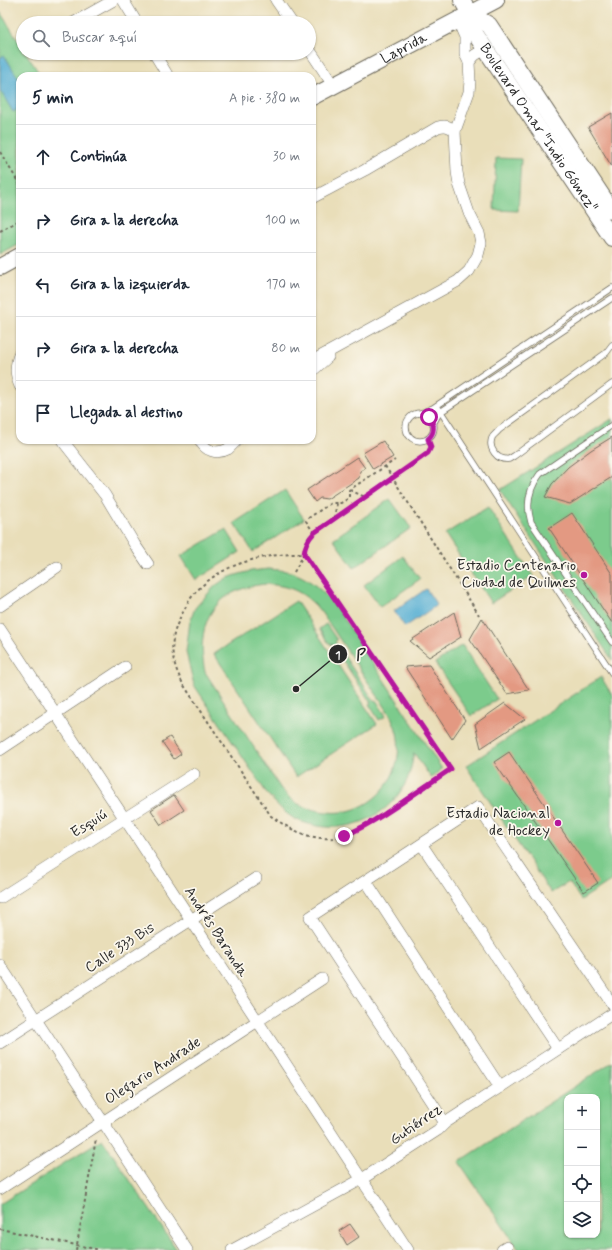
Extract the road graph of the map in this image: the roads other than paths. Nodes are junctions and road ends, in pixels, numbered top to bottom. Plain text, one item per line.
1 (114, 0) edge
2 (124, 0) edge
3 (276, 0) edge
4 (462, 0) edge
5 (496, 0) edge
6 (85, 16) edge
7 (133, 16) edge
8 (287, 16) edge
9 (464, 18) junction
10 (485, 49) junction
11 (158, 60) edge
12 (316, 60) edge
13 (469, 62) junction
14 (166, 72) edge
15 (333, 85) junction
16 (316, 95) edge
17 (456, 131) junction
18 (316, 196) edge
19 (607, 208) edge
20 (612, 238) edge
21 (16, 258) edge
22 (0, 267) edge
23 (612, 288) edge
24 (612, 298) edge
25 (612, 345) edge
26 (339, 347) junction
27 (316, 359) edge
28 (316, 367) edge
29 (612, 384) edge
30 (437, 406) junction
31 (441, 412) junction
32 (421, 413) junction
33 (433, 424) junction
34 (612, 425) edge
35 (65, 444) edge
36 (203, 444) edge
37 (233, 444) edge
38 (148, 564) dead end
39 (57, 567) dead end
40 (0, 606) edge
41 (0, 629) edge
42 (612, 642) edge
43 (125, 667) dead end
44 (612, 673) edge
45 (56, 714) junction
46 (0, 750) edge
47 (194, 774) dead end
48 (124, 819) junction
49 (422, 845) junction
50 (256, 878) dead end
51 (366, 881) junction
52 (0, 898) edge
53 (191, 921) junction
54 (0, 965) edge
55 (322, 979) dead end
56 (612, 1004) edge
57 (612, 1014) edge
58 (36, 1020) junction
59 (257, 1021) junction
60 (0, 1043) edge
61 (558, 1049) junction
62 (500, 1087) junction
63 (103, 1122) junction
64 (445, 1122) junction
65 (362, 1179) junction
66 (0, 1189) edge
67 (187, 1250) edge
68 (232, 1250) edge
69 (408, 1250) edge

1 - 6 street
2 - 7 street
3 - 8 street
4 - 9 main road
5 - 9 main road, Laprida
9 - 10 main road, Boulevard Omar "Indio Gómez"
9 - 13 street
9 - 15 main road, Laprida
9 - 19 main road
10 - 13 street
10 - 19 main road, Boulevard Omar "Indio Gómez"
11 - 14 street
12 - 15 street
13 - 17 street
15 - 16 main road, Laprida
17 - 18 street
17 - 26 street
19 - 20 main road, Boulevard Omar "Indio Gómez"
21 - 22 main road
23 - 30 lane
24 - 31 lane
25 - 29 lane
26 - 27 street
26 - 28 street
30 - 31 lane
30 - 32 lane
31 - 33 lane
31 - 44 lane
32 - 33 lane
32 - 33 lane
34 - 42 lane
35 - 38 street
36 - 37 street
39 - 40 street
41 - 45 street, Andrés Baranda
43 - 45 street
45 - 46 street
45 - 48 street, Andrés Baranda
47 - 48 street, Esquiú
48 - 52 street, Esquiú
48 - 53 street, Andrés Baranda
49 - 51 street
49 - 56 street
49 - 61 street
50 - 53 street, Calle 333 Bis
51 - 62 street
51 - 64 street
53 - 58 street, Calle 333 Bis
53 - 59 street, Andrés Baranda
54 - 58 street
55 - 59 street, Olegario Andrade
57 - 61 street, Gutiérrez
58 - 60 street, Calle 333 Bis
58 - 63 street
59 - 63 street, Olegario Andrade
59 - 65 street, Andrés Baranda
61 - 62 street, Gutiérrez
62 - 64 street, Gutiérrez
63 - 66 street, Olegario Andrade
63 - 67 street
64 - 65 street, Gutiérrez
65 - 68 street, Gutiérrez
65 - 69 street, Andrés Baranda

